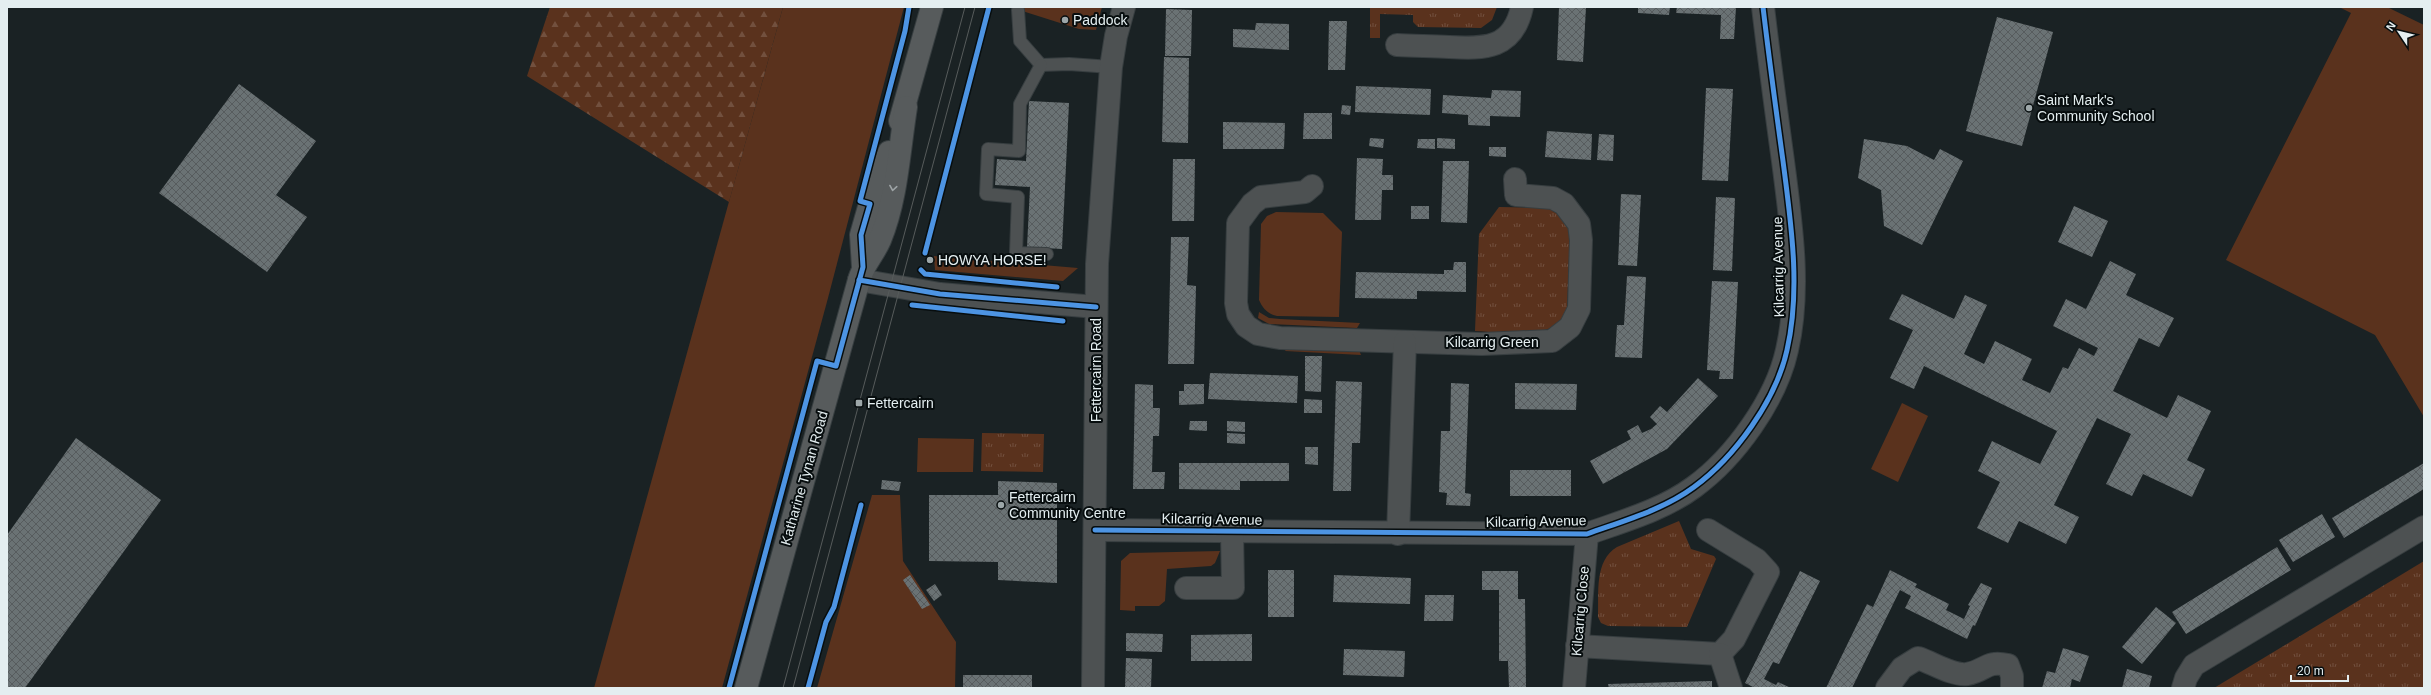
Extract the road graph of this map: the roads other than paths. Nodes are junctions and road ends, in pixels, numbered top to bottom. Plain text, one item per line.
1 (932, 7) edge
2 (1124, 7) edge
3 (1522, 7) edge
4 (1763, 7) edge
5 (1018, 10) dead end
6 (1397, 45) dead end
7 (1041, 65) junction
8 (1111, 67) junction
9 (1515, 179) dead end
10 (1312, 186) dead end
11 (1047, 254) dead end
12 (861, 274) junction
13 (1096, 307) junction
14 (1405, 342) junction
15 (2424, 527) edge
16 (1095, 530) junction
17 (1708, 530) dead end
18 (1232, 532) junction
19 (1398, 534) junction
20 (1587, 534) junction
21 (1186, 588) dead end
22 (1577, 646) junction
23 (1720, 654) junction
24 (746, 688) edge
25 (1093, 688) edge
26 (1574, 688) edge
27 (1731, 688) edge
28 (1887, 688) edge
29 (2012, 688) edge
30 (2183, 688) edge

1 - 12 main road, Katharine Tynan Road
2 - 8 street, Fettercairn Road
3 - 6 street
4 - 20 street, Kilcarrig Avenue
5 - 7 lane
7 - 8 lane
7 - 11 lane
8 - 13 street, Fettercairn Road
9 - 14 street, Kilcarrig Green
10 - 14 street, Kilcarrig Green
12 - 13 street
12 - 24 main road, Katharine Tynan Road
13 - 16 street, Fettercairn Road
14 - 19 street
15 - 30 street
16 - 18 street, Kilcarrig Avenue
16 - 25 street, Fettercairn Road
17 - 23 street
18 - 19 street, Kilcarrig Avenue
18 - 21 street
19 - 20 street, Kilcarrig Avenue
20 - 22 street, Kilcarrig Close
22 - 23 street
22 - 26 street, Kilcarrig Close
23 - 27 street
28 - 29 street

